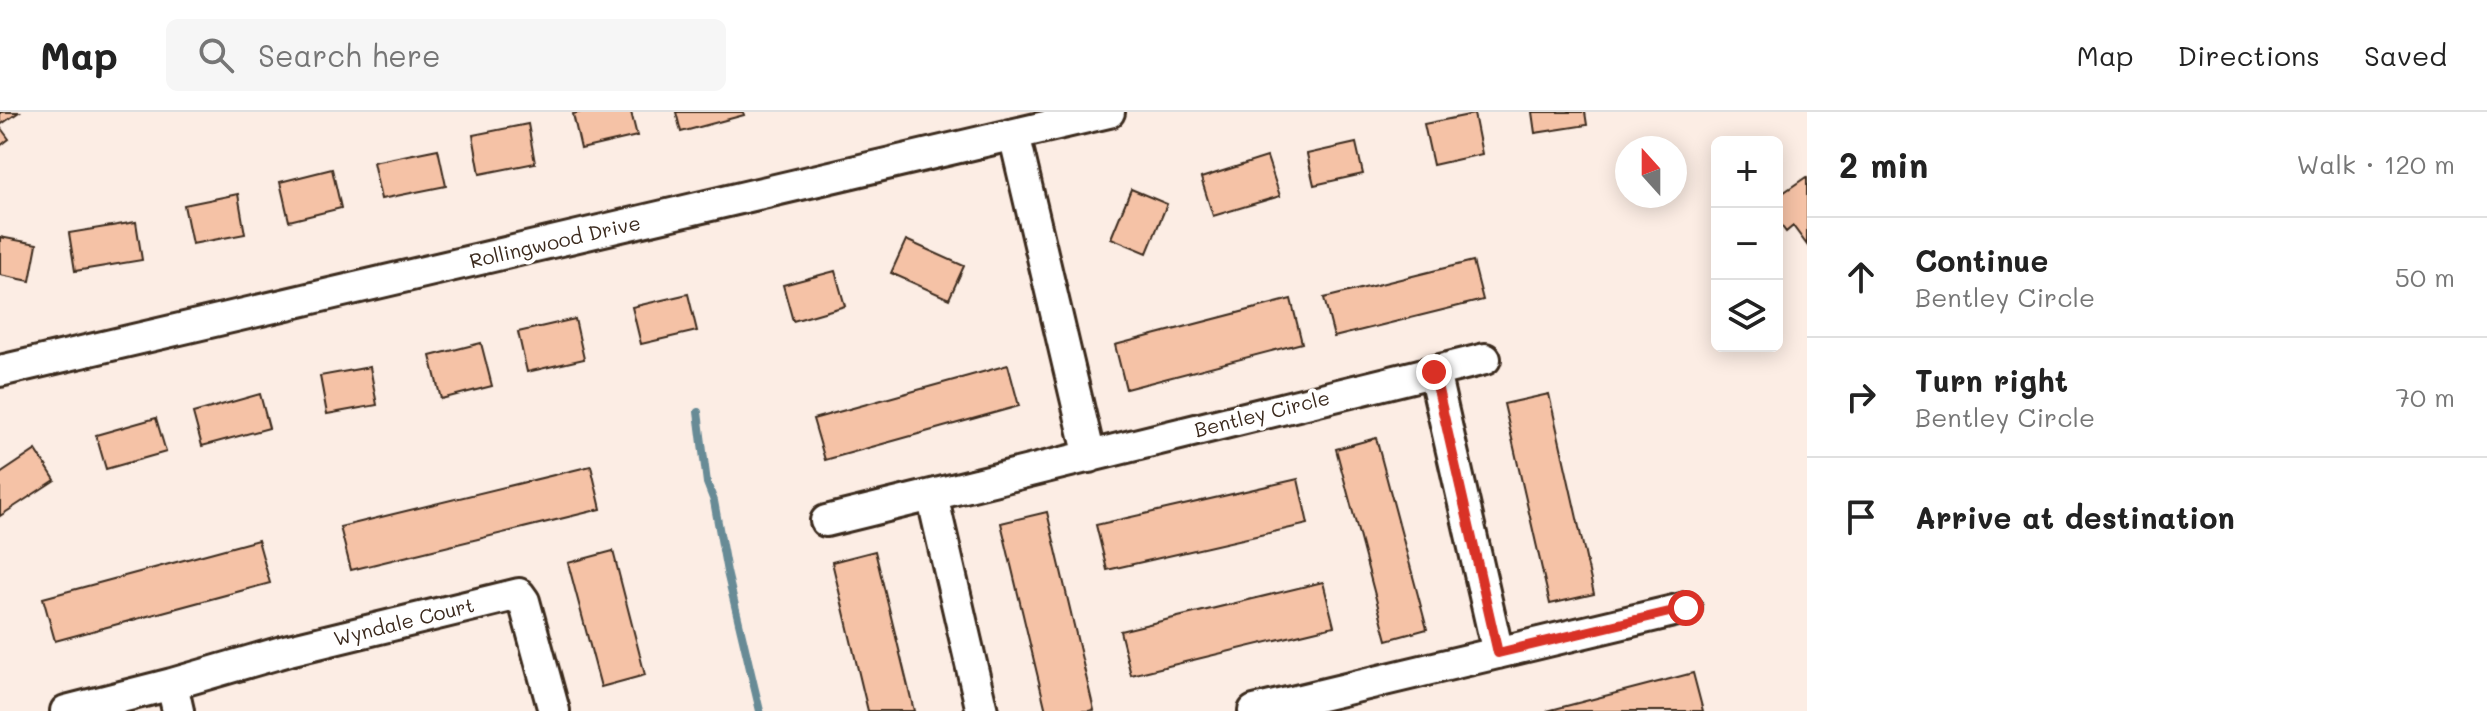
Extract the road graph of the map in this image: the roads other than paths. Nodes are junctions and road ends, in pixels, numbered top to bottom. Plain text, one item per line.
1 (1109, 112) edge
2 (1014, 134) junction
3 (1485, 359) dead end
4 (0, 371) edge
5 (1434, 372) junction
6 (1090, 457) junction
7 (932, 495) junction
8 (826, 521) dead end
9 (1686, 608) dead end
10 (1498, 653) junction
11 (175, 698) edge
12 (66, 711) edge
13 (554, 711) edge
14 (982, 711) edge
15 (1254, 711) edge

1 - 2 street, Rollingwood Drive
2 - 4 street, Rollingwood Drive
2 - 6 street
3 - 5 street, Bentley Circle
5 - 6 street, Bentley Circle
5 - 10 street
6 - 7 street, Bentley Circle
7 - 8 street, Bentley Circle
7 - 14 street
9 - 10 street
10 - 15 street
11 - 12 street, Wyndale Court
11 - 13 street, Wyndale Court

